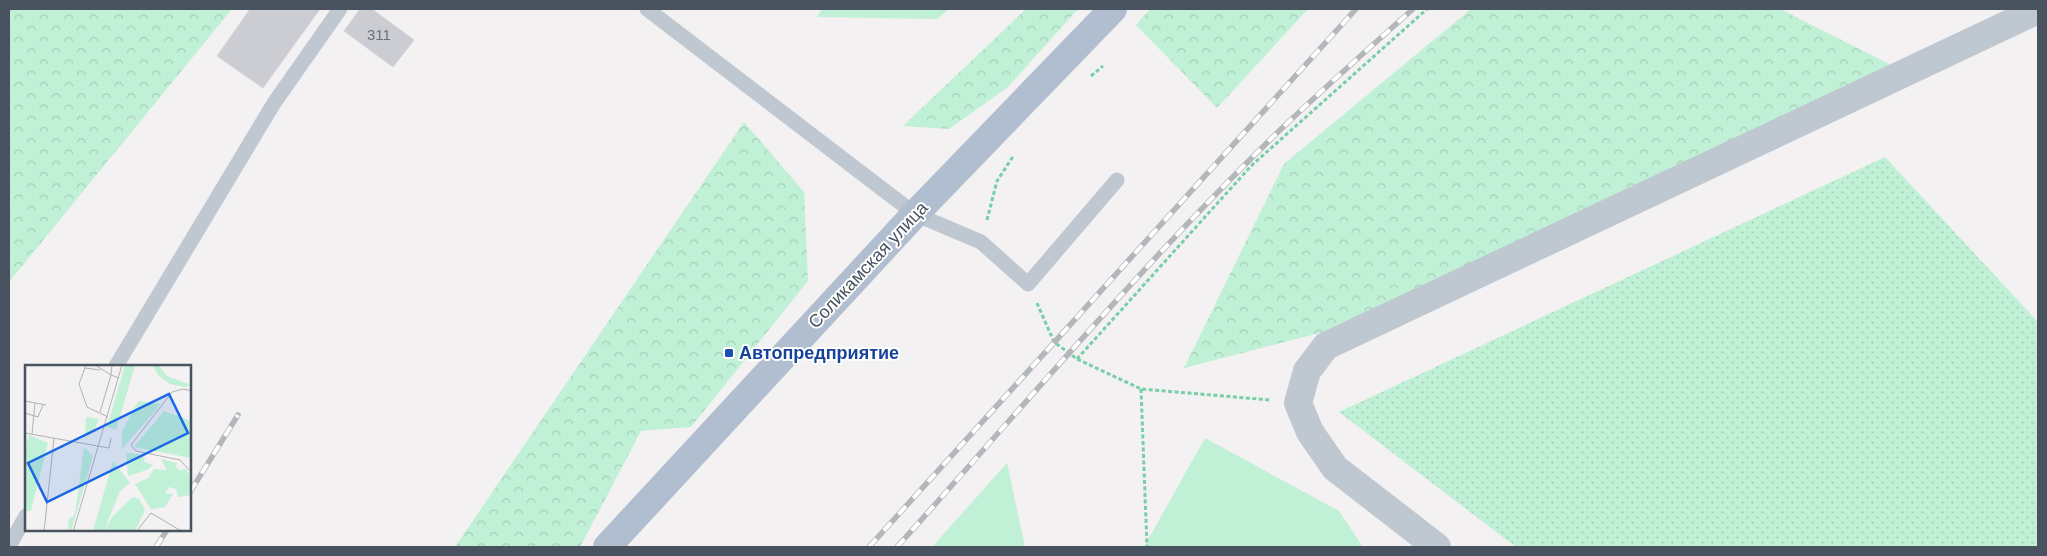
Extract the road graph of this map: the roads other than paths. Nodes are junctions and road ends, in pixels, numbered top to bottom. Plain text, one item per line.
1 (340, 9) edge
2 (647, 9) edge
3 (1114, 9) edge
4 (2038, 10) edge
5 (1117, 180) dead end
6 (915, 214) junction
7 (117, 365) edge
8 (25, 518) edge
9 (9, 546) edge
10 (607, 547) edge
11 (1437, 547) edge

1 - 7 lane
2 - 6 lane
3 - 6 main road, Соликамская улица
4 - 11 street
5 - 6 lane
6 - 10 main road, Соликамская улица
8 - 9 lane

